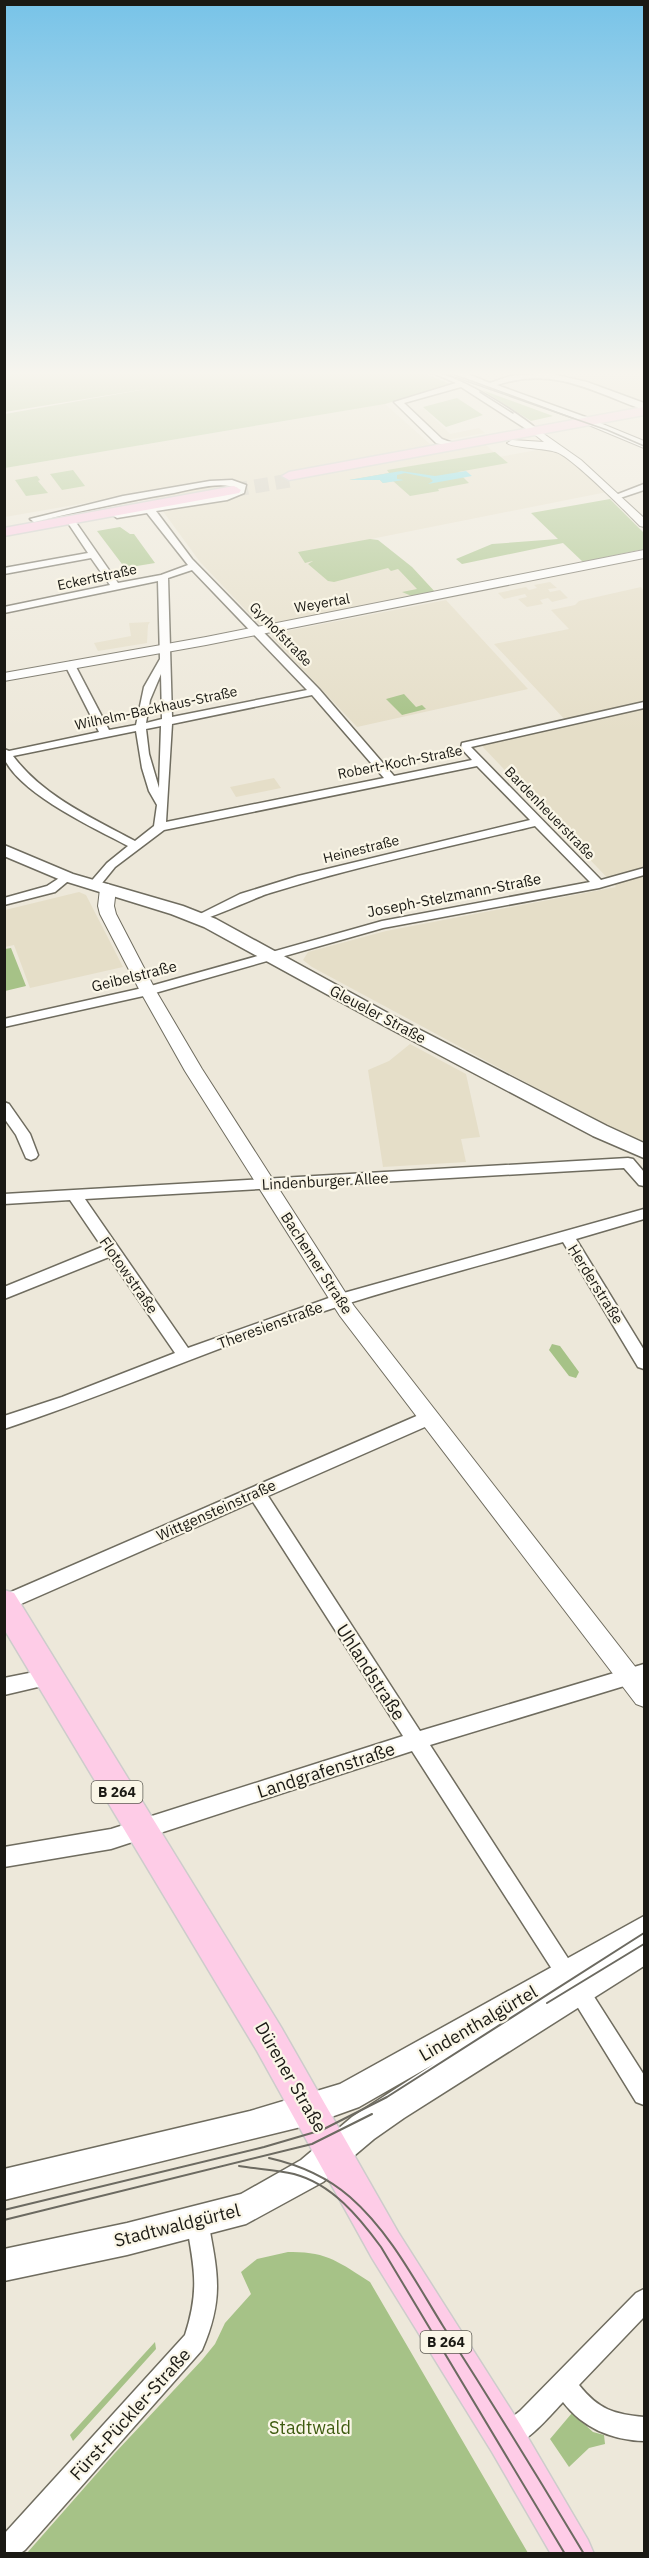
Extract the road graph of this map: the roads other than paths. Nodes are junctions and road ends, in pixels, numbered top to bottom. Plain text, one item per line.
1 (161, 492) edge
2 (204, 492) edge
3 (209, 492) tunnel mouth
4 (238, 492) tunnel mouth
5 (613, 492) edge
6 (628, 492) edge
7 (617, 496) junction
8 (150, 510) junction
9 (34, 519) junction
10 (72, 523) junction
11 (4, 524) edge
12 (645, 524) edge
13 (4, 532) edge
14 (645, 554) edge
15 (93, 555) junction
16 (192, 563) junction
17 (4, 571) edge
18 (163, 577) junction
19 (116, 587) junction
20 (4, 609) edge
21 (256, 631) junction
22 (164, 655) junction
23 (70, 665) junction
24 (4, 677) edge
25 (315, 692) junction
26 (645, 705) edge
27 (166, 720) junction
28 (140, 726) junction
29 (105, 733) junction
30 (5, 754) edge
31 (480, 762) junction
32 (391, 779) junction
33 (161, 803) junction
34 (536, 822) junction
35 (160, 827) junction
36 (136, 846) junction
37 (4, 850) edge
38 (645, 872) edge
39 (68, 877) junction
40 (599, 884) junction
41 (101, 887) junction
42 (4, 902) edge
43 (198, 918) junction
44 (271, 956) junction
45 (148, 991) junction
46 (4, 1023) edge
47 (4, 1107) edge
48 (636, 1154) edge
49 (31, 1155) dead end
50 (645, 1181) edge
51 (266, 1184) junction
52 (74, 1195) junction
53 (4, 1199) edge
54 (645, 1214) edge
55 (566, 1235) junction
56 (110, 1250) junction
57 (4, 1293) edge
58 (340, 1300) junction
59 (185, 1355) junction
60 (645, 1363) edge
61 (428, 1418) junction
62 (4, 1423) edge
63 (256, 1492) junction
64 (5, 1602) edge
65 (636, 1674) edge
66 (49, 1677) junction
67 (4, 1687) edge
68 (645, 1696) edge
69 (415, 1741) junction
70 (141, 1830) junction
71 (4, 1857) edge
72 (645, 1929) edge
73 (645, 1950) edge
74 (572, 1982) junction
75 (645, 2094) edge
76 (309, 2110) junction
77 (334, 2151) junction
78 (4, 2185) edge
79 (197, 2221) junction
80 (4, 2265) edge
81 (645, 2301) edge
82 (564, 2383) junction
83 (645, 2429) edge
84 (506, 2438) junction
85 (4, 2548) edge
86 (574, 2553) edge

1 - 9 street
2 - 9 main road
3 - 13 main road
4 - 8 street
5 - 7 street
6 - 7 street
7 - 12 street
8 - 10 street
8 - 16 street, Gyrhofstraße
9 - 11 main road
10 - 13 street
10 - 15 street
14 - 21 street, Weyertal
15 - 17 street
15 - 19 street
16 - 18 street, Eckertstraße
16 - 21 street, Gyrhofstraße
18 - 19 street, Eckertstraße
18 - 22 street
19 - 20 street, Eckertstraße
21 - 22 street, Weyertal
21 - 25 street, Gyrhofstraße
22 - 23 street, Weyertal
22 - 27 street
22 - 28 street
23 - 24 street, Weyertal
23 - 29 street
25 - 27 street, Wilhelm-Backhaus-Straße
25 - 32 street, Gyrhofstraße
26 - 31 street, Robert-Koch-Straße
27 - 28 street, Wilhelm-Backhaus-Straße
27 - 33 street
28 - 29 street, Wilhelm-Backhaus-Straße
28 - 33 street
29 - 30 street, Wilhelm-Backhaus-Straße
30 - 36 street
31 - 32 street, Robert-Koch-Straße
31 - 34 street, Bardenheuerstraße
32 - 35 street, Robert-Koch-Straße
33 - 35 street
34 - 40 street, Bardenheuerstraße
34 - 43 street, Heinestraße
35 - 36 street
36 - 41 street
37 - 39 main road
38 - 40 street, Joseph-Stelzmann-Straße
39 - 41 main road
39 - 42 street
40 - 44 street, Joseph-Stelzmann-Straße
41 - 43 main road, Gleueler Straße
41 - 45 street, Bachemer Straße
43 - 44 main road, Gleueler Straße
44 - 45 street, Geibelstraße
44 - 48 main road, Gleueler Straße
45 - 46 street, Geibelstraße
45 - 51 street, Bachemer Straße
47 - 49 street
48 - 50 street
48 - 51 street, Lindenburger Allee
51 - 52 street, Lindenburger Allee
51 - 58 street, Bachemer Straße
52 - 53 street, Lindenburger Allee
52 - 56 street, Flotowstraße
54 - 55 street, Theresienstraße
55 - 58 street, Theresienstraße
55 - 60 street, Herderstraße
56 - 57 street
56 - 59 street, Flotowstraße
58 - 59 street, Theresienstraße
58 - 61 street, Bachemer Straße
59 - 62 street, Theresienstraße
61 - 63 street, Wittgensteinstraße
61 - 65 street, Bachemer Straße
63 - 64 street, Wittgensteinstraße
63 - 69 street, Uhlandstraße
64 - 66 main road, Dürener Straße / B 264
65 - 68 street, Bachemer Straße
65 - 69 street, Landgrafenstraße
66 - 67 street
66 - 70 main road, Dürener Straße / B 264
69 - 70 street, Landgrafenstraße
69 - 74 street, Uhlandstraße
70 - 71 street, Landgrafenstraße
70 - 76 main road, Dürener Straße / B 264
72 - 74 main road, Lindenthalgürtel
73 - 74 main road, Lindenthalgürtel
74 - 75 street, Uhlandstraße
74 - 76 main road, Lindenthalgürtel
74 - 77 main road, Lindenthalgürtel
76 - 77 main road, Dürener Straße / B 264
76 - 78 main road
77 - 79 main road, Stadtwaldgürtel
77 - 84 main road, Dürener Straße / B 264
79 - 80 main road, Stadtwaldgürtel
79 - 85 street, Fürst-Pückler-Straße
81 - 82 street
82 - 83 street
82 - 84 street
84 - 86 main road, Dürener Straße / B 264

